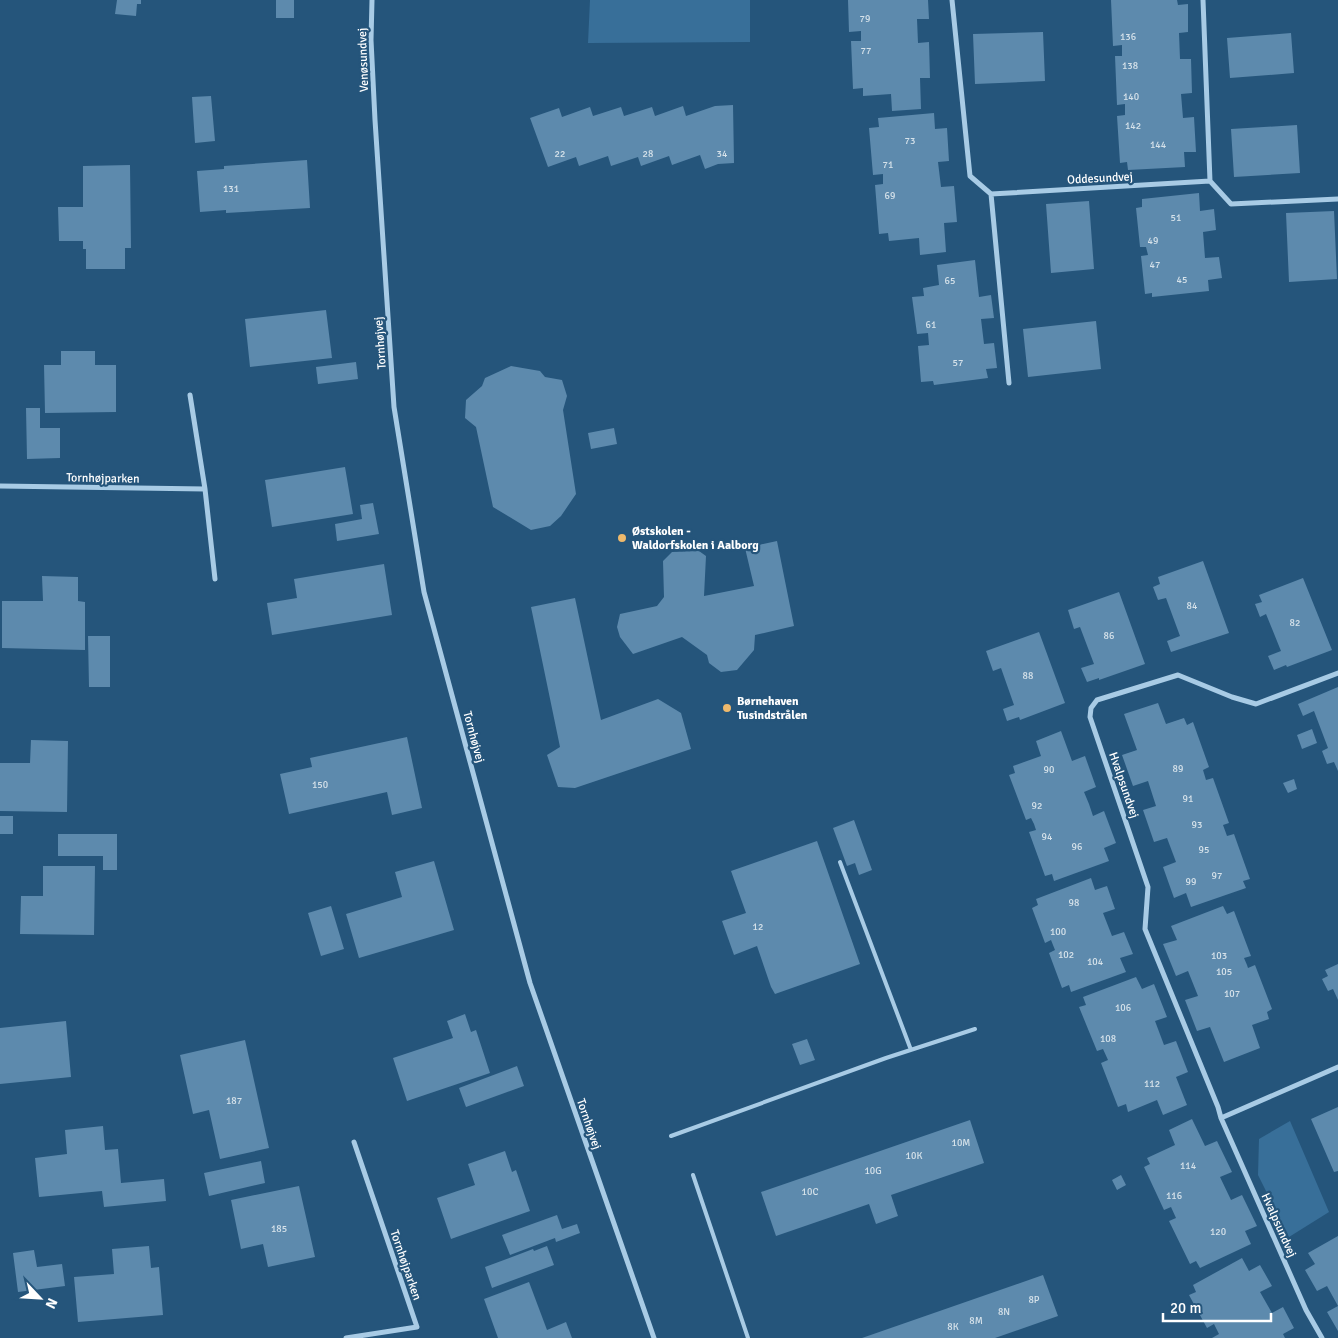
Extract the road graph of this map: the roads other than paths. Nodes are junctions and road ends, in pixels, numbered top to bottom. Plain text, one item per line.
1 (372, 0) edge
2 (952, 0) edge
3 (1204, 0) edge
4 (375, 120) joint
5 (1210, 181) junction
6 (991, 194) junction
7 (1338, 199) edge
8 (1009, 383) dead end
9 (190, 395) dead end
10 (0, 486) edge
11 (205, 489) junction
12 (215, 579) dead end
13 (1338, 673) edge
14 (840, 862) dead end
15 (975, 1029) dead end
16 (911, 1050) junction
17 (1338, 1067) edge
18 (1221, 1118) junction
19 (671, 1136) dead end
20 (354, 1142) dead end
21 (693, 1175) dead end
22 (346, 1338) edge
23 (654, 1338) edge
24 (747, 1338) edge
25 (1322, 1338) edge

1 - 4 street, Venøsundvej
2 - 6 street
3 - 5 street
4 - 23 street, Tornhøjvej
5 - 6 street, Oddesundvej
5 - 7 street
6 - 8 street
9 - 11 street
10 - 11 street, Tornhøjparken
11 - 12 street
13 - 18 street, Hvalpsundvej
14 - 16 lane
15 - 16 lane
16 - 19 lane
17 - 18 street
18 - 25 street, Hvalpsundvej
20 - 22 street, Tornhøjparken
21 - 24 lane

